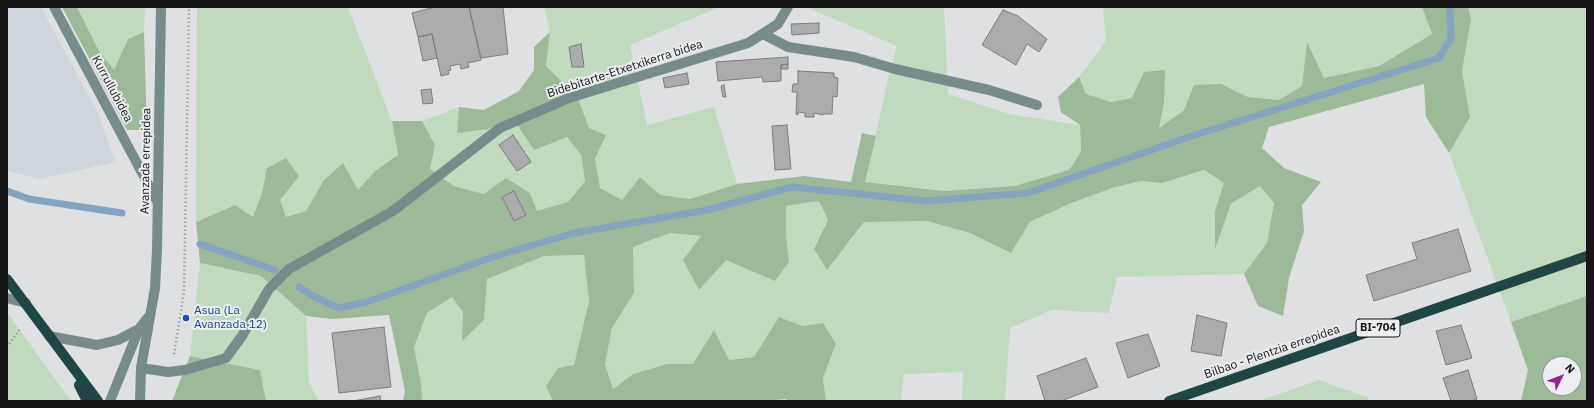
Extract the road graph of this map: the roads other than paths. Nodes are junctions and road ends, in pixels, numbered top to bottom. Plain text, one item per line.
1 (54, 7) edge
2 (160, 7) edge
3 (788, 7) edge
4 (763, 34) junction
5 (1037, 105) dead end
6 (159, 204) junction
7 (1587, 256) edge
8 (7, 279) edge
9 (7, 298) edge
10 (26, 303) junction
11 (150, 314) junction
12 (139, 329) junction
13 (49, 336) junction
14 (70, 365) junction
15 (141, 368) junction
16 (88, 401) edge
17 (98, 401) edge
18 (110, 401) edge
19 (140, 401) edge
20 (1169, 401) edge

1 - 6 street, Kurrullubidea
2 - 6 street, Avanzada errepidea
3 - 4 street, Bidebitarte-Etxetxikerra bidea
4 - 5 street
4 - 15 street, Bidebitarte-Etxetxikerra bidea
6 - 11 street, Avanzada errepidea
7 - 20 main road, Bilbao - Plentzia errepidea / BI-704
8 - 10 main road
9 - 10 street
10 - 13 main road
11 - 12 street
11 - 15 street, Avanzada errepidea
12 - 13 street
12 - 18 street
13 - 14 main road
14 - 16 main road
14 - 17 main road
15 - 19 street, Avanzada errepidea

